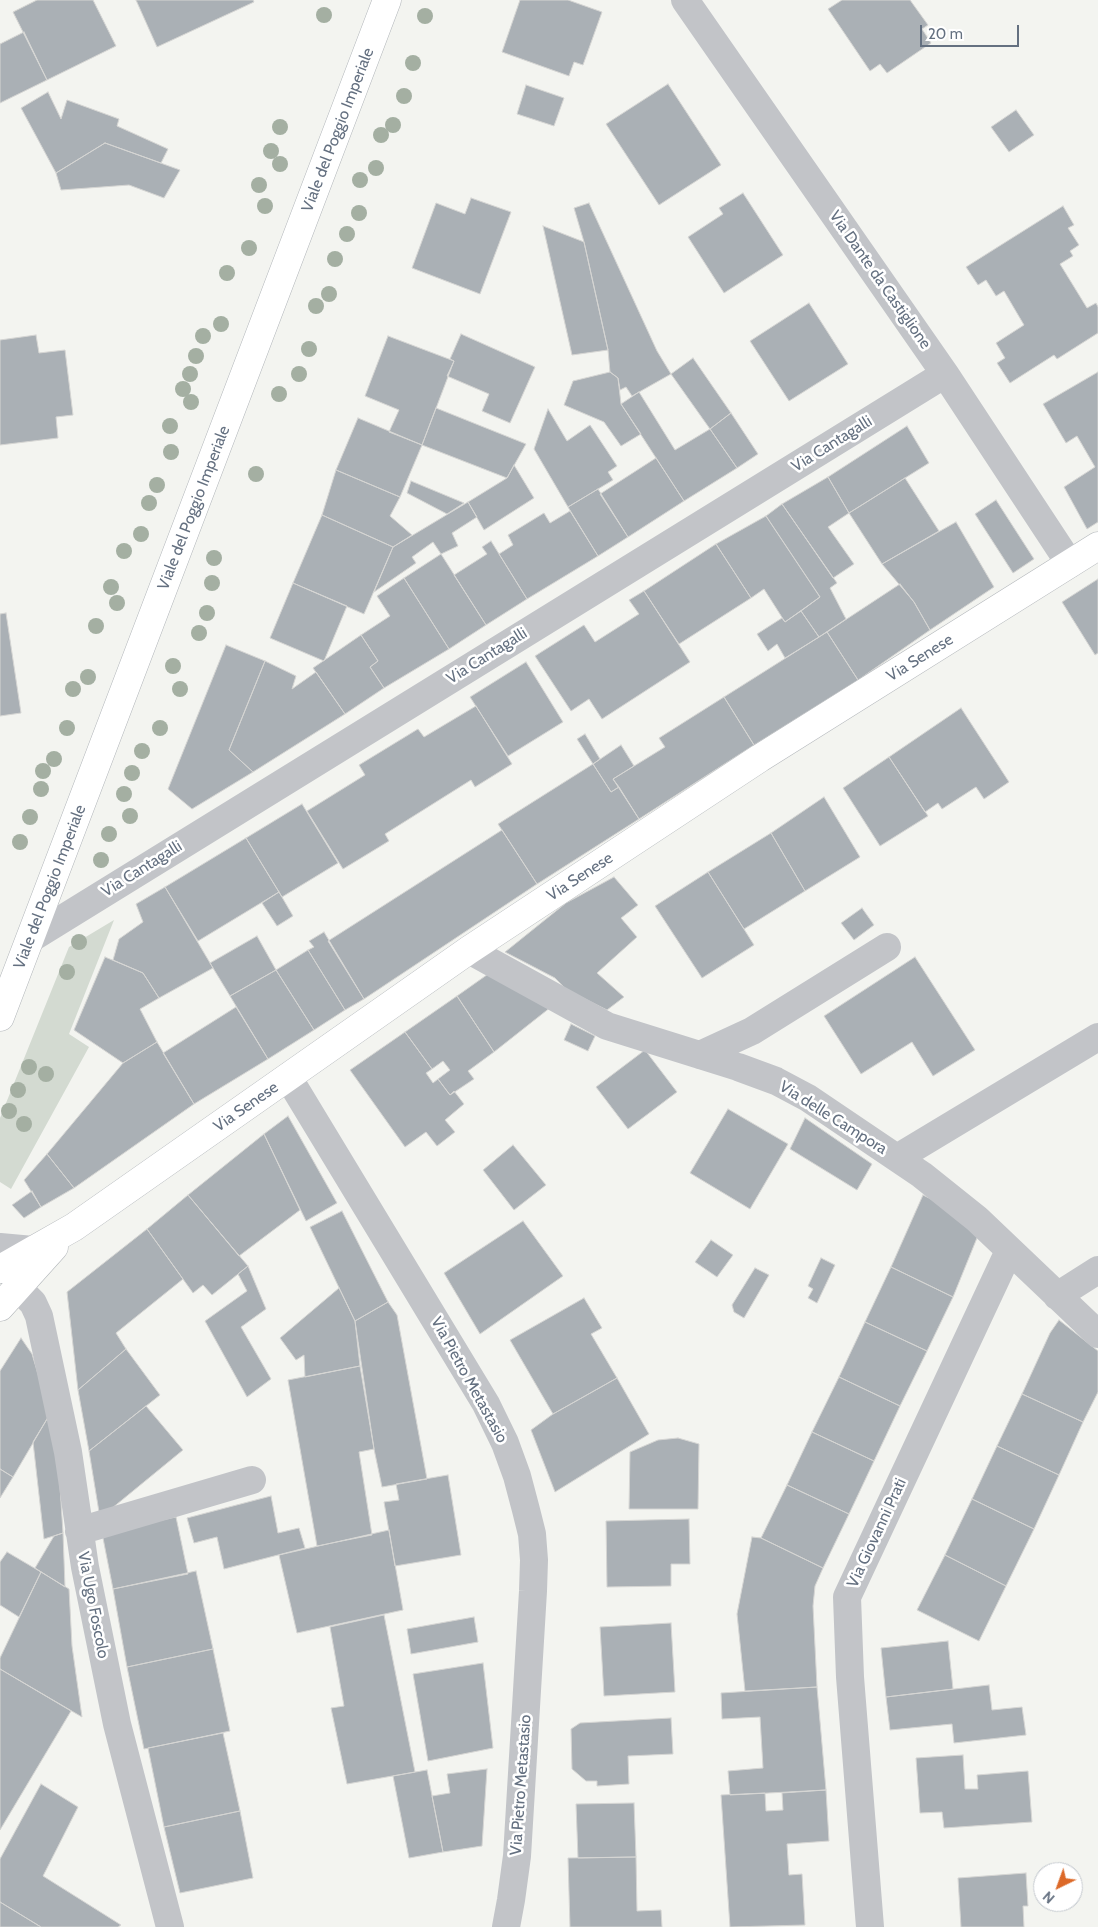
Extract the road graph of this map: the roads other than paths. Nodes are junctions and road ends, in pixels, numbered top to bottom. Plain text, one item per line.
1 (388, 0) edge
2 (685, 0) edge
3 (945, 374) junction
4 (1098, 546) edge
5 (1070, 564) junction
6 (30, 939) junction
7 (886, 947) dead end
8 (469, 950) junction
9 (0, 1017) edge
10 (1098, 1037) edge
11 (700, 1055) junction
12 (288, 1077) junction
13 (897, 1158) junction
14 (74, 1226) junction
15 (0, 1248) edge
16 (33, 1250) junction
17 (1009, 1251) junction
18 (1098, 1270) edge
19 (9, 1278) edge
20 (1057, 1296) junction
21 (0, 1307) edge
22 (1098, 1334) edge
23 (252, 1480) dead end
24 (79, 1531) junction
25 (170, 1927) edge
26 (506, 1927) edge
27 (870, 1927) edge

1 - 6 main road, Viale del Poggio Imperiale
2 - 3 street, Via Dante da Castiglione
3 - 5 street, Via Dante da Castiglione
3 - 6 street, Via Cantagalli
4 - 5 main road, Via Senese
5 - 8 main road, Via Senese
6 - 9 main road, Viale del Poggio Imperiale
7 - 11 street
8 - 11 street, Via delle Campora
8 - 12 main road, Via Senese
10 - 13 street
11 - 13 street, Via delle Campora
12 - 14 main road, Via Senese
12 - 26 street, Via Pietro Metastasio
13 - 17 street, Via delle Campora
14 - 16 main road, Via Senese
14 - 19 main road, Via Senese
15 - 16 street
16 - 19 main road, Via Senese
17 - 20 street, Via delle Campora
17 - 27 street, Via Giovanni Prati
18 - 20 street
19 - 21 main road, Via Senese
19 - 24 street, Via Ugo Foscolo
20 - 22 street, Via delle Campora
23 - 24 street
24 - 25 street, Via Ugo Foscolo

